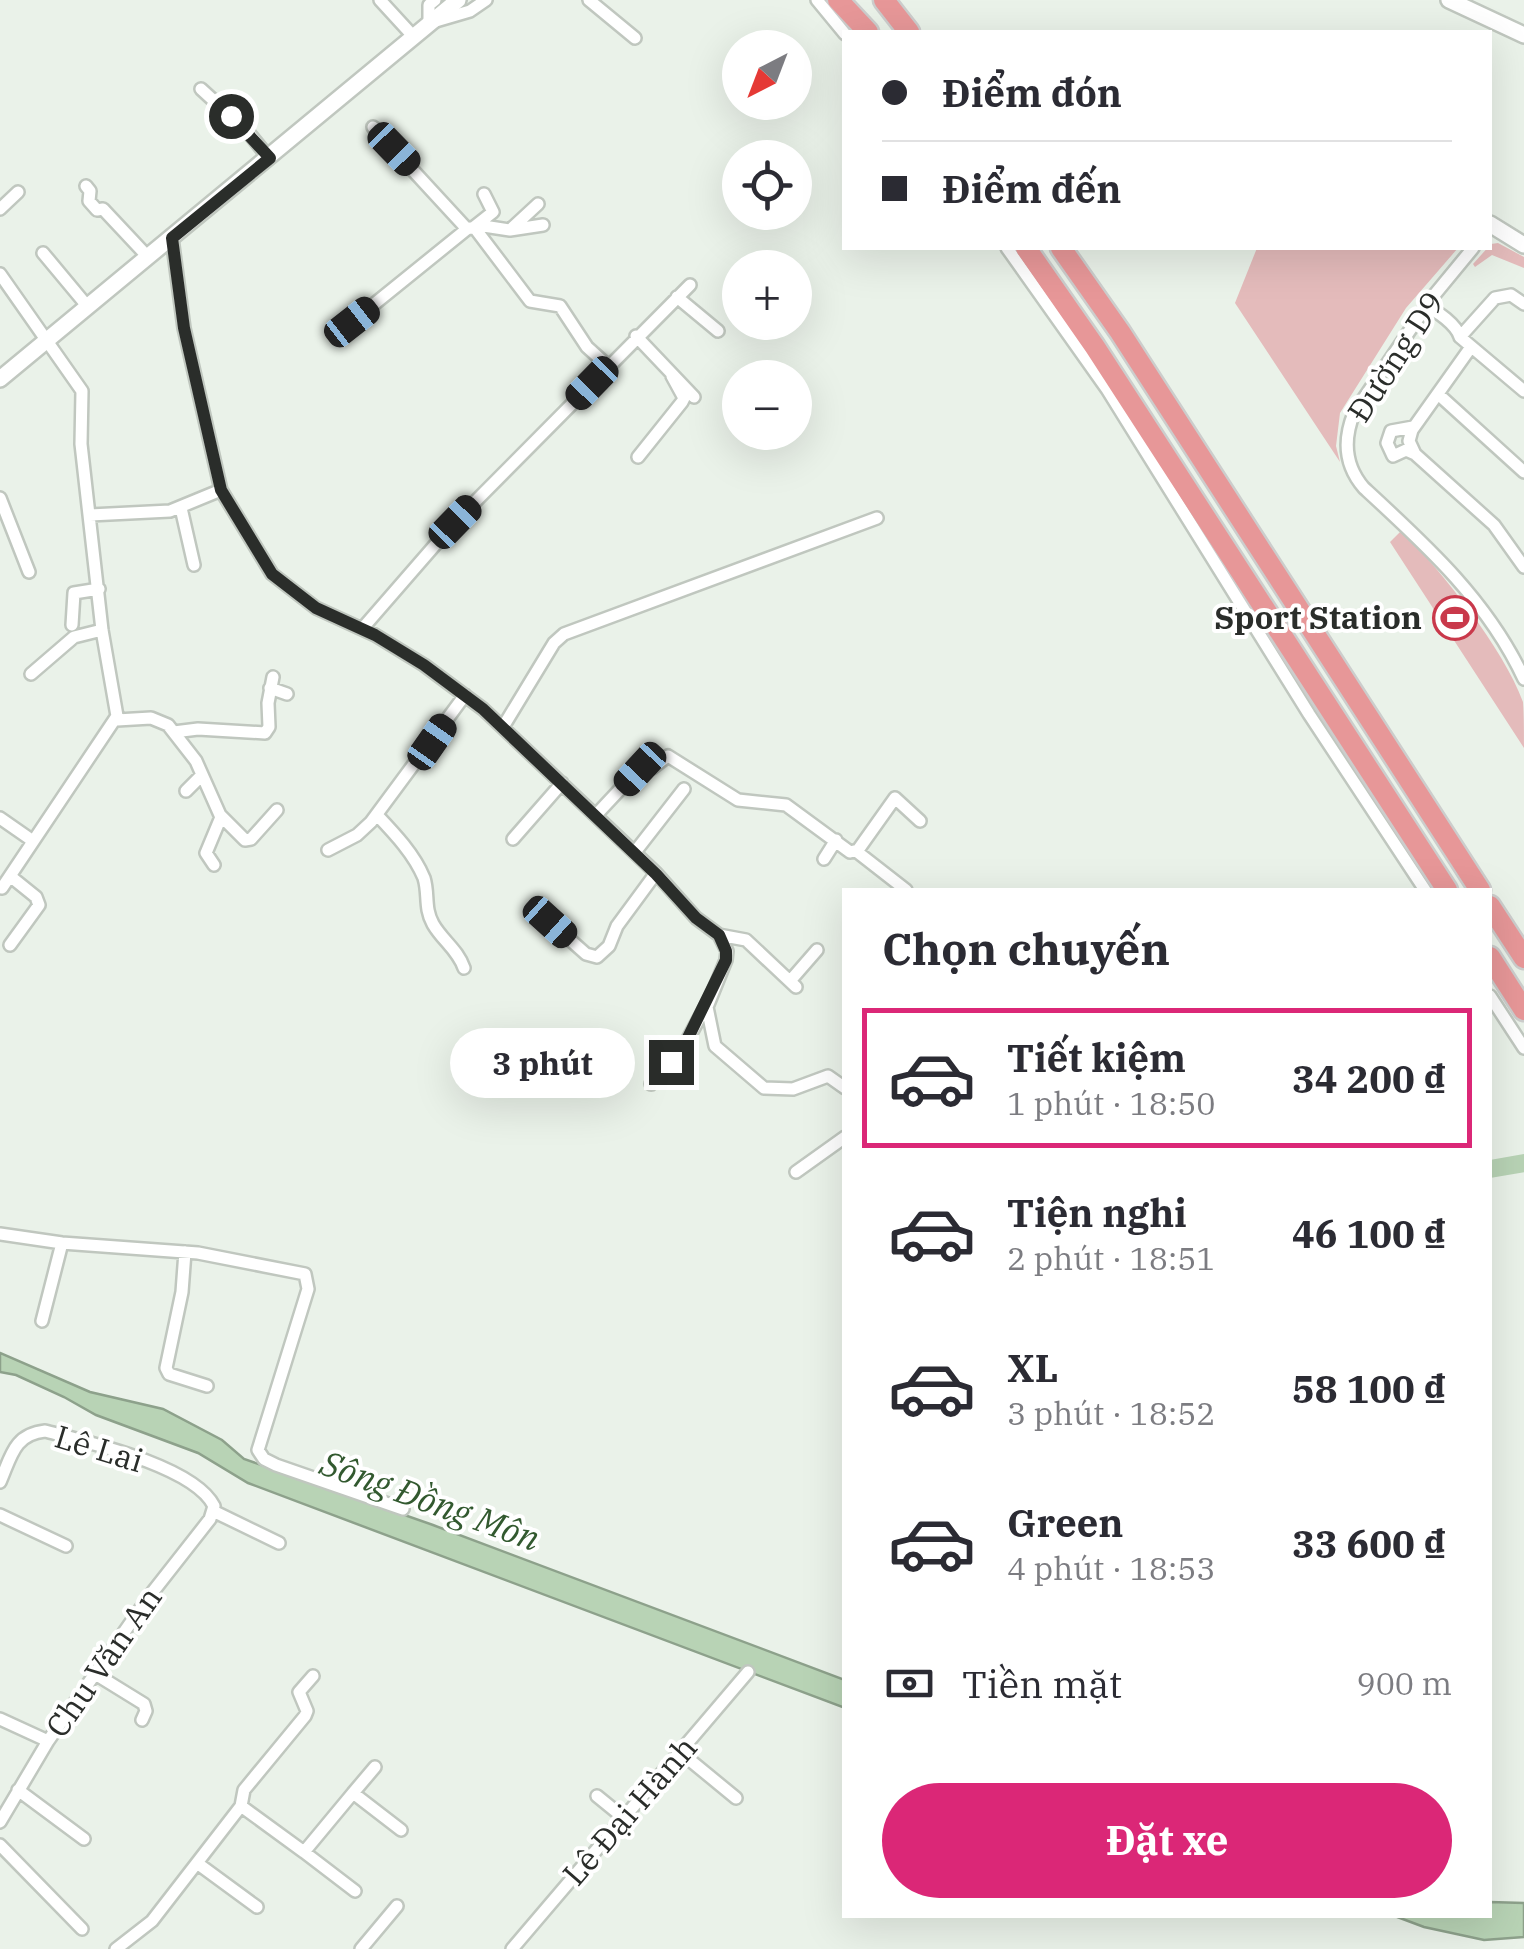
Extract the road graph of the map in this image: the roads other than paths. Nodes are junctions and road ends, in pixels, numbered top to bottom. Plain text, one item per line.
1 (380, 0) edge
2 (458, 0) edge
3 (486, 0) edge
4 (589, 0) edge
5 (817, 0) edge
6 (838, 0) edge
7 (850, 0) edge
8 (884, 0) edge
9 (892, 0) edge
10 (1449, 0) edge
11 (429, 2) edge
12 (428, 23) junction
13 (842, 30) edge
14 (869, 30) edge
15 (870, 30) edge
16 (909, 30) edge
17 (910, 30) edge
18 (1524, 34) edge
19 (413, 36) junction
20 (635, 38) dead end
21 (201, 89) dead end
22 (373, 127) dead end
23 (270, 158) junction
24 (86, 186) dead end
25 (18, 192) dead end
26 (484, 194) dead end
27 (538, 204) dead end
28 (0, 209) edge
29 (543, 224) dead end
30 (1492, 226) edge
31 (473, 227) junction
32 (510, 230) junction
33 (172, 238) junction
34 (1524, 245) edge
35 (1008, 250) edge
36 (1027, 250) edge
37 (1062, 250) edge
38 (1471, 250) edge
39 (43, 253) dead end
40 (148, 257) junction
41 (0, 274) edge
42 (690, 285) dead end
43 (677, 297) junction
44 (1524, 304) edge
45 (88, 307) junction
46 (1426, 308) junction
47 (352, 322) dead end
48 (718, 331) dead end
49 (636, 336) junction
50 (1460, 337) junction
51 (46, 341) junction
52 (1471, 347) junction
53 (608, 366) junction
54 (672, 376) junction
55 (0, 379) edge
56 (1524, 391) edge
57 (1438, 394) junction
58 (694, 396) dead end
59 (1413, 427) junction
60 (1415, 454) junction
61 (638, 457) dead end
62 (1524, 472) edge
63 (221, 490) junction
64 (0, 498) edge
65 (181, 508) junction
66 (90, 515) junction
67 (877, 518) dead end
68 (194, 565) dead end
69 (1524, 567) edge
70 (28, 572) dead end
71 (99, 589) junction
72 (72, 625) dead end
73 (362, 629) junction
74 (102, 630) junction
75 (1519, 651) edge
76 (31, 674) dead end
77 (1524, 678) edge
78 (270, 686) junction
79 (287, 694) dead end
80 (465, 695) junction
81 (280, 710) dead end
82 (117, 720) junction
83 (502, 726) junction
84 (174, 732) junction
85 (202, 775) junction
86 (562, 783) junction
87 (684, 789) dead end
88 (186, 791) dead end
89 (277, 810) dead end
90 (221, 816) junction
91 (377, 816) junction
92 (596, 816) junction
93 (0, 818) edge
94 (920, 820) dead end
95 (513, 839) dead end
96 (33, 840) junction
97 (836, 840) junction
98 (328, 850) dead end
99 (634, 852) junction
100 (856, 852) junction
101 (824, 859) dead end
102 (214, 864) dead end
103 (656, 874) junction
104 (10, 876) junction
105 (2, 888) edge
106 (903, 888) edge
107 (1423, 888) edge
108 (1446, 888) edge
109 (1479, 888) edge
110 (1492, 909) edge
111 (550, 922) dead end
112 (719, 935) junction
113 (10, 946) dead end
114 (817, 950) dead end
115 (1524, 958) edge
116 (1492, 960) edge
117 (464, 968) dead end
118 (1492, 999) edge
119 (708, 1001) junction
120 (1524, 1010) edge
121 (1524, 1048) edge
122 (651, 1084) dead end
123 (842, 1086) edge
124 (842, 1139) edge
125 (796, 1172) dead end
126 (0, 1234) edge
127 (62, 1243) junction
128 (185, 1252) junction
129 (42, 1321) dead end
130 (208, 1386) dead end
131 (0, 1482) edge
132 (214, 1508) junction
133 (403, 1509) dead end
134 (0, 1515) edge
135 (280, 1544) dead end
136 (66, 1546) dead end
137 (748, 1672) dead end
138 (96, 1674) junction
139 (313, 1676) dead end
140 (0, 1719) edge
141 (142, 1720) dead end
142 (48, 1740) junction
143 (680, 1752) junction
144 (375, 1767) dead end
145 (18, 1790) junction
146 (353, 1793) junction
147 (597, 1796) dead end
148 (736, 1798) dead end
149 (242, 1806) junction
150 (624, 1818) junction
151 (0, 1822) edge
152 (400, 1830) dead end
153 (84, 1839) dead end
154 (0, 1846) edge
155 (304, 1852) junction
156 (197, 1863) junction
157 (355, 1891) dead end
158 (257, 1906) dead end
159 (397, 1906) dead end
160 (82, 1929) dead end
161 (121, 1948) edge
162 (361, 1949) edge
163 (512, 1949) edge

1 - 19 street
2 - 12 main road
3 - 12 street
4 - 20 street
5 - 13 street
6 - 14 highway
7 - 15 highway
8 - 16 highway
9 - 17 highway
10 - 18 main road
11 - 12 street
12 - 19 main road
19 - 23 main road
21 - 23 street
22 - 31 street
23 - 33 main road
24 - 40 street
25 - 28 street
26 - 31 street
27 - 32 street
29 - 32 street
30 - 34 main road
31 - 32 street
31 - 47 street
31 - 53 street
33 - 40 main road
33 - 63 street
35 - 107 street
36 - 108 highway
37 - 109 highway
38 - 46 street, Đường D9
39 - 45 street
40 - 45 main road
41 - 51 street
42 - 43 street
43 - 48 street
43 - 49 street
44 - 50 street
45 - 51 main road
46 - 50 street
46 - 75 street, Đường D9
49 - 53 street
49 - 54 street
50 - 52 street
51 - 55 main road
51 - 66 street
52 - 56 street
52 - 57 street
53 - 73 street
54 - 58 street
54 - 61 street
57 - 59 street
57 - 62 street
59 - 60 street
59 - 60 street
60 - 69 street
63 - 65 street
63 - 73 street
64 - 70 street
65 - 66 street
65 - 68 street
66 - 71 street
67 - 83 street
71 - 72 street
71 - 74 street
73 - 80 street
74 - 76 street
74 - 82 street
75 - 77 street
78 - 79 street
78 - 81 street
78 - 84 street
80 - 83 street
80 - 91 street
82 - 84 street
82 - 96 street
83 - 86 street
84 - 85 street
85 - 88 street
85 - 90 street
86 - 92 street
86 - 95 street
87 - 99 street
89 - 90 street
90 - 102 street
91 - 98 street
91 - 117 street
92 - 97 street
92 - 99 street
93 - 96 street
94 - 100 street
96 - 104 street
97 - 100 street
97 - 101 street
99 - 103 street
100 - 106 street
103 - 111 street
103 - 112 street
104 - 105 street
104 - 113 street
110 - 115 highway
112 - 114 street
112 - 119 street
116 - 120 highway
118 - 121 street
119 - 122 street
119 - 123 street
124 - 125 street
126 - 127 street
127 - 128 street
127 - 129 street
128 - 130 street
128 - 133 street
131 - 132 street, Lê Lai
132 - 135 street, Lê Lai
132 - 138 street, Chu Văn An
134 - 136 street
137 - 143 street, Lê Đại Hành
138 - 141 street
138 - 142 street, Chu Văn An
139 - 149 street
140 - 142 street
142 - 145 street, Chu Văn An
143 - 148 street
143 - 150 street, Lê Đại Hành
144 - 146 street
145 - 151 street, Chu Văn An
145 - 153 street
146 - 152 street
146 - 155 street
147 - 150 street
149 - 155 street
149 - 156 street
150 - 163 street, Lê Đại Hành
154 - 160 street
155 - 157 street
156 - 158 street
156 - 161 street
159 - 162 street

